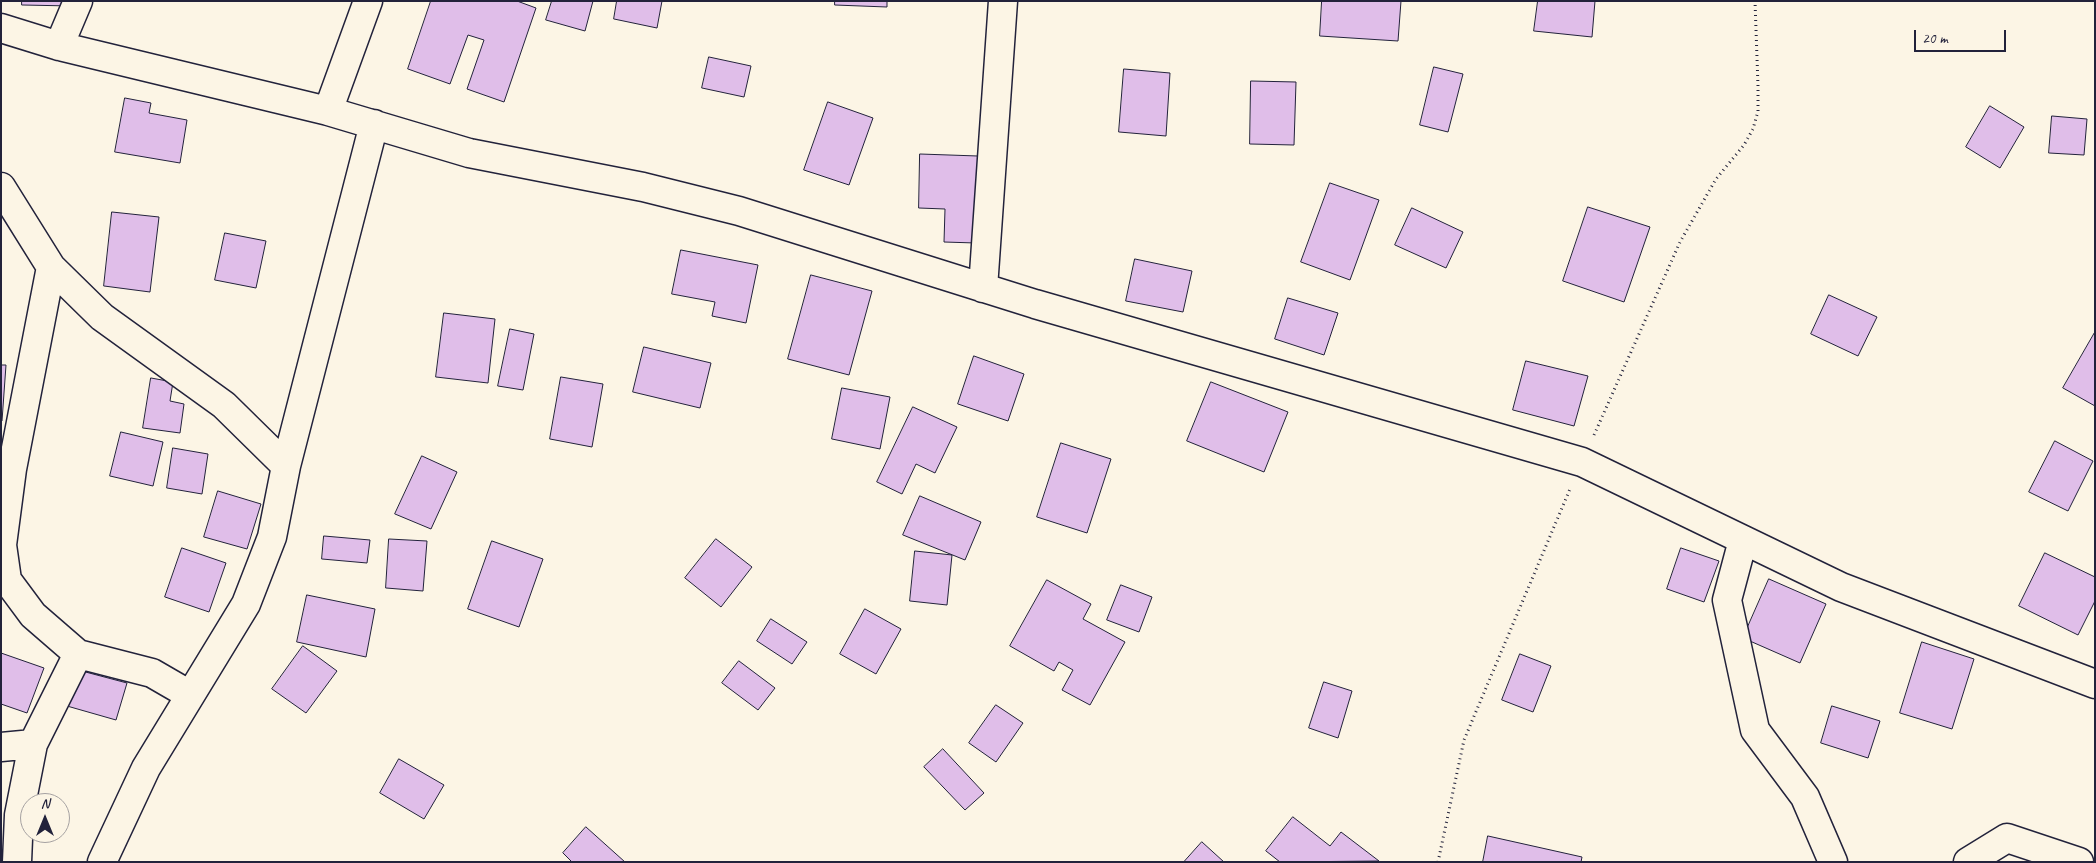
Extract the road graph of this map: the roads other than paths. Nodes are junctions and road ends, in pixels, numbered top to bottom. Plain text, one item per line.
1 (78, 1) edge
2 (368, 1) edge
3 (1003, 1) edge
4 (1, 28) edge
5 (59, 46) junction
6 (328, 111) junction
7 (374, 124) junction
8 (1, 187) edge
9 (50, 267) junction
10 (983, 288) junction
11 (286, 466) junction
12 (1743, 540) junction
13 (78, 654) junction
14 (2095, 684) edge
15 (190, 695) junction
16 (33, 744) junction
17 (1, 747) edge
18 (17, 862) edge
19 (102, 862) edge
20 (1833, 862) edge
21 (1968, 862) edge
22 (2079, 862) edge

1 - 5 street
2 - 6 street
3 - 10 street
4 - 5 street
5 - 6 street
6 - 7 street
7 - 10 street
7 - 11 street
8 - 9 street
9 - 11 street
9 - 13 street
10 - 12 street
11 - 15 street
12 - 14 street
12 - 20 street
13 - 15 street
13 - 16 street
15 - 19 street
16 - 17 street
16 - 18 street
21 - 22 street

